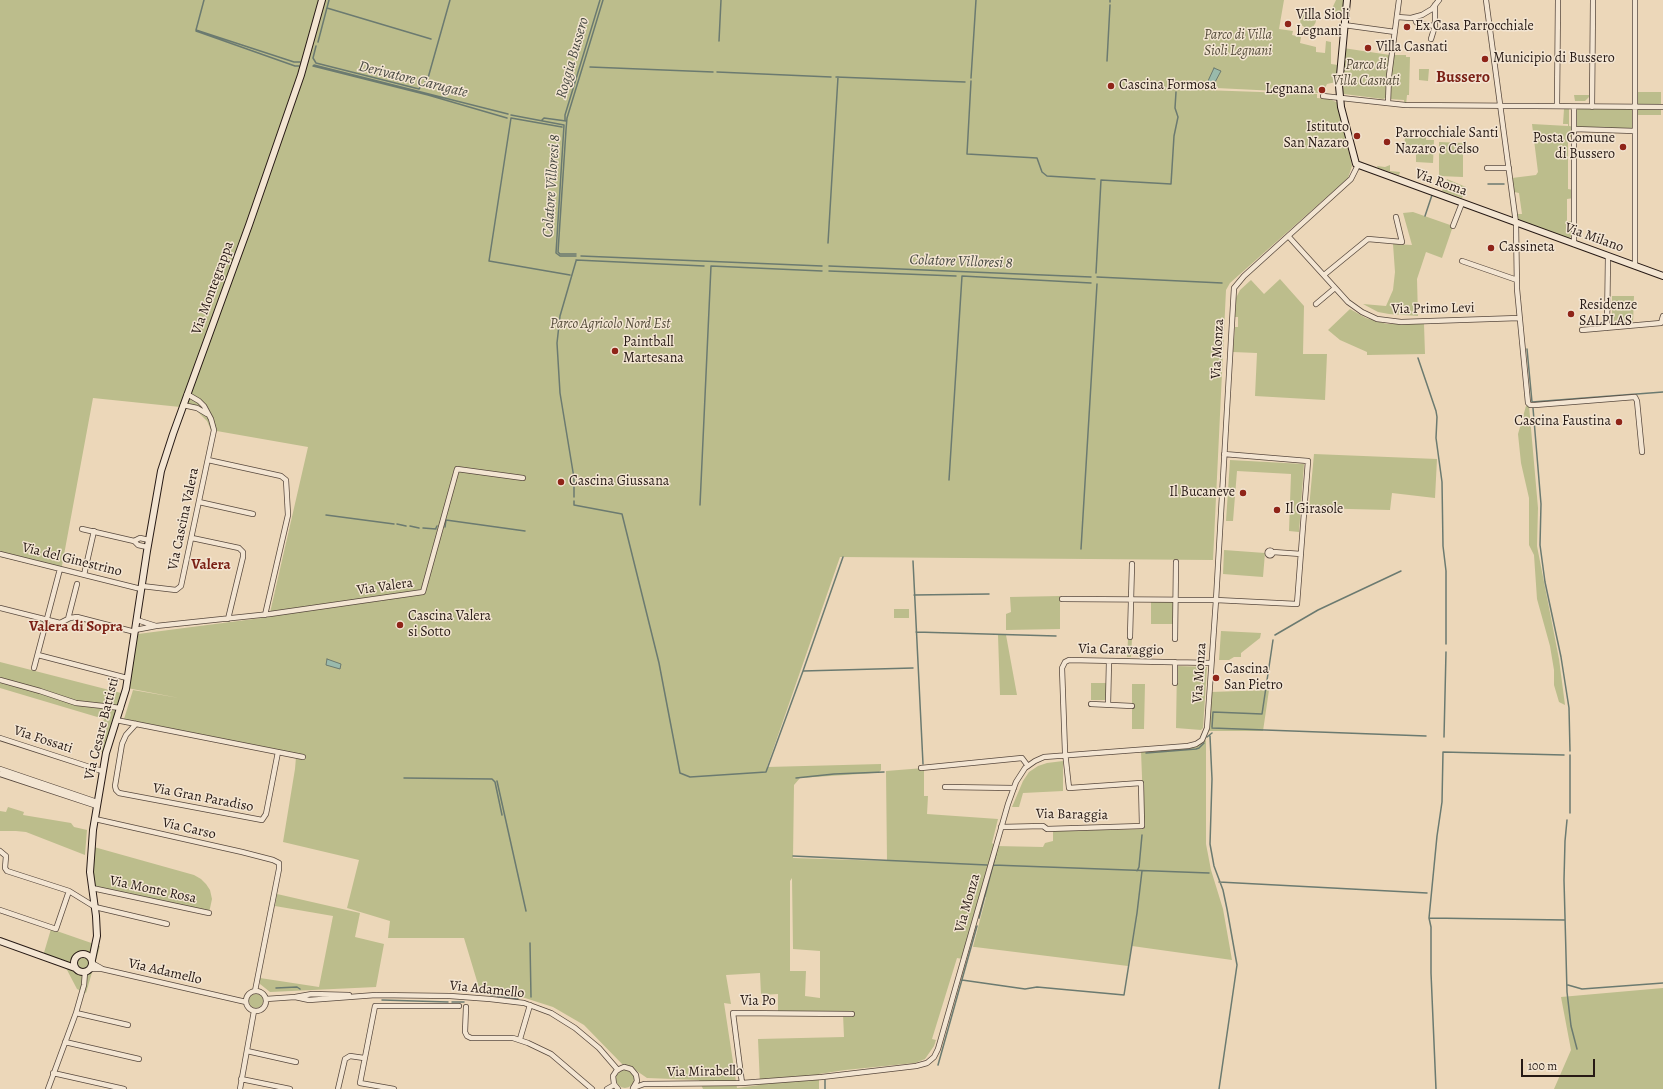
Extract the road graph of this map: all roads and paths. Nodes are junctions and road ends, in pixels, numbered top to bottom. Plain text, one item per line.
1 (322, 0) edge
2 (1347, 0) edge
3 (1399, 0) edge
4 (1439, 0) edge
5 (1486, 0) edge
6 (1558, 0) edge
7 (1593, 0) edge
8 (1635, 0) edge
9 (1434, 7) junction
10 (1397, 17) junction
11 (1415, 17) junction
12 (1344, 25) junction
13 (1435, 26) junction
14 (1395, 32) junction
15 (1431, 39) dead end
16 (1323, 96) dead end
17 (1340, 98) junction
18 (1388, 103) junction
19 (1500, 106) junction
20 (1557, 106) junction
21 (1574, 107) junction
22 (1592, 107) junction
23 (1636, 107) junction
24 (1663, 107) edge
25 (1574, 130) junction
26 (1635, 132) junction
27 (1358, 165) junction
28 (1487, 168) dead end
29 (1509, 168) junction
30 (1462, 203) junction
31 (1396, 217) dead end
32 (1516, 223) junction
33 (1453, 226) dead end
34 (1289, 237) junction
35 (1574, 244) junction
36 (1608, 256) junction
37 (1462, 261) dead end
38 (1635, 266) junction
39 (1324, 275) junction
40 (1663, 276) edge
41 (1517, 280) junction
42 (1335, 288) junction
43 (1316, 304) dead end
44 (1663, 316) edge
45 (1519, 318) junction
46 (1607, 328) junction
47 (1582, 330) dead end
48 (187, 394) junction
49 (183, 405) junction
50 (210, 416) junction
51 (1642, 452) dead end
52 (1224, 454) junction
53 (208, 460) junction
54 (523, 478) dead end
55 (199, 502) junction
56 (253, 514) dead end
57 (82, 529) dead end
58 (94, 531) junction
59 (192, 538) junction
60 (148, 540) junction
61 (134, 541) junction
62 (147, 547) junction
63 (1273, 552) dead end
64 (1301, 554) junction
65 (0, 556) edge
66 (1176, 562) dead end
67 (1132, 564) dead end
68 (60, 569) junction
69 (84, 575) junction
70 (76, 584) dead end
71 (142, 587) junction
72 (1062, 600) dead end
73 (1132, 600) junction
74 (1176, 600) junction
75 (1216, 600) junction
76 (0, 608) edge
77 (265, 615) junction
78 (228, 618) junction
79 (68, 619) junction
80 (47, 620) junction
81 (137, 620) junction
82 (156, 626) junction
83 (135, 631) junction
84 (1130, 637) dead end
85 (1175, 639) dead end
86 (38, 655) junction
87 (1109, 661) junction
88 (1175, 662) junction
89 (1211, 663) junction
90 (34, 668) dead end
91 (128, 678) junction
92 (0, 680) edge
93 (1175, 683) dead end
94 (1091, 704) dead end
95 (1108, 705) junction
96 (1132, 706) dead end
97 (120, 708) junction
98 (116, 720) junction
99 (136, 724) junction
100 (0, 738) edge
101 (278, 752) junction
102 (1065, 755) junction
103 (302, 757) dead end
104 (1028, 766) junction
105 (921, 768) dead end
106 (0, 769) edge
107 (102, 771) junction
108 (0, 774) edge
109 (945, 787) dead end
110 (1014, 788) junction
111 (97, 804) junction
112 (95, 819) junction
113 (1142, 826) joint
114 (1001, 827) junction
115 (0, 851) edge
116 (92, 888) junction
117 (68, 892) junction
118 (95, 906) junction
119 (0, 910) edge
120 (209, 913) dead end
121 (96, 924) junction
122 (167, 924) dead end
123 (0, 942) edge
124 (86, 955) junction
125 (75, 960) junction
126 (64, 963) junction
127 (90, 966) junction
128 (75, 968) junction
129 (255, 991) junction
130 (266, 999) junction
131 (246, 1002) junction
132 (530, 1005) junction
133 (459, 1006) dead end
134 (466, 1007) dead end
135 (254, 1011) junction
136 (76, 1013) junction
137 (852, 1014) dead end
138 (128, 1025) dead end
139 (520, 1039) junction
140 (65, 1042) junction
141 (247, 1051) junction
142 (364, 1058) junction
143 (139, 1059) dead end
144 (296, 1062) dead end
145 (927, 1063) joint
146 (618, 1070) junction
147 (53, 1073) junction
148 (636, 1075) junction
149 (241, 1079) junction
150 (742, 1083) junction
151 (651, 1085) edge
152 (616, 1087) edge
153 (633, 1088) edge
154 (48, 1089) edge
155 (124, 1089) edge
156 (240, 1089) edge
157 (290, 1089) edge
158 (338, 1089) edge
159 (394, 1089) edge
160 (592, 1089) edge
161 (607, 1089) edge

1 - 48 street, Via Montegrappa
2 - 12 street
3 - 10 street
4 - 9 street
5 - 19 street
6 - 20 street
7 - 22 street
8 - 23 street
9 - 11 street
9 - 13 street
10 - 11 street
10 - 14 street
11 - 13 street
12 - 14 street
12 - 17 street
13 - 15 street
14 - 18 street
16 - 17 street
17 - 18 street
17 - 27 street
18 - 19 street
19 - 20 street
19 - 29 street
20 - 21 street
21 - 22 street
21 - 25 street
22 - 23 street
23 - 24 street
23 - 26 street
25 - 26 street
25 - 35 street
26 - 38 street
27 - 30 street, Via Roma
27 - 34 street, Via Monza
28 - 29 street
29 - 32 street
30 - 32 street, Via Roma
30 - 33 street
31 - 39 street
32 - 35 street, Via Milano
32 - 41 street
34 - 39 street, Via Primo Levi
34 - 52 street, Via Monza
35 - 36 street, Via Milano
36 - 38 street, Via Milano
36 - 46 street
37 - 41 street
38 - 40 street, Via Milano
39 - 42 street, Via Primo Levi
41 - 45 street
42 - 43 street
42 - 45 street, Via Primo Levi
44 - 46 street
45 - 51 street
46 - 47 street
48 - 49 street, Via Montegrappa
48 - 50 street
49 - 50 street
49 - 60 street, Via Montegrappa
50 - 53 street, Via Cascina Valera
52 - 64 street
52 - 75 street, Via Monza
53 - 55 street, Via Cascina Valera
53 - 77 street
54 - 77 street, Via Valera
55 - 56 street
55 - 59 street, Via Cascina Valera
57 - 58 street
58 - 61 street
58 - 69 street
59 - 71 street, Via Cascina Valera
59 - 78 street
60 - 61 street
60 - 62 street, Via Montegrappa
61 - 62 street
62 - 71 street, Via Montegrappa
63 - 64 street
64 - 75 street
65 - 68 street, Via del Ginestrino
66 - 74 street
67 - 73 street
68 - 69 street, Via del Ginestrino
68 - 80 street
69 - 71 street, Via del Ginestrino
70 - 79 street
71 - 81 street, Via Cesare Battisti
72 - 73 street
73 - 74 street
73 - 84 street
74 - 75 street
74 - 85 street
75 - 89 street, Via Monza
76 - 80 street
77 - 78 street, Via Valera
78 - 82 street, Via Valera
79 - 80 street
79 - 83 street
80 - 86 street
81 - 82 street, Via Valera
81 - 83 street, Via Cesare Battisti
82 - 83 street, Via Valera
83 - 91 street, Via Cesare Battisti
86 - 90 street
86 - 91 street
87 - 88 street, Via Caravaggio
87 - 95 street
87 - 102 street, Via Caravaggio
88 - 89 street, Via Caravaggio
88 - 93 street, Via Caravaggio
89 - 102 street, Via Monza
91 - 97 street, Via Cesare Battisti
92 - 97 street
94 - 95 street
95 - 96 street
97 - 98 street, Via Cesare Battisti
98 - 99 street
98 - 107 street, Via Cesare Battisti
99 - 101 street
99 - 101 street, Via Gran Paradiso
100 - 107 street, Via Fossati
101 - 103 street
102 - 104 street, Via Monza
102 - 113 street, Via Caravaggio
104 - 105 street
104 - 110 street, Via Monza
106 - 111 street
107 - 111 street, Via Cesare Battisti
108 - 111 street
109 - 110 street
110 - 114 street, Via Monza
111 - 112 street, Via Cesare Battisti
112 - 116 street, Via Cesare Battisti
112 - 129 street, Via Carso
113 - 114 street, Via Baraggia
114 - 145 street, Via Monza
115 - 117 street
116 - 118 street, Via Cesare Battisti
116 - 120 street, Via Monte Rosa
117 - 118 street
117 - 119 street
118 - 121 street, Via Cesare Battisti
118 - 122 street
121 - 124 street, Via Cesare Battisti
121 - 127 street, Via Cesare Battisti
123 - 126 street
124 - 125 street
124 - 127 street
125 - 126 street
125 - 128 street
126 - 128 street
127 - 128 street
127 - 131 street, Via Adamello
127 - 136 street, Via Cesare Battisti
129 - 130 street
129 - 131 street
130 - 132 street, Via Adamello
130 - 135 street
131 - 135 street
132 - 139 street
132 - 146 street, Via Adamello
133 - 142 street
134 - 139 street
135 - 141 street
136 - 138 street
136 - 140 street, Via Cesare Battisti
137 - 150 street, Via Po
139 - 160 street
140 - 143 street
140 - 147 street, Via Cesare Battisti
141 - 144 street
141 - 149 street
142 - 158 street
142 - 159 street
145 - 150 street, Via Mirabello
146 - 148 street, Via Mirabello
146 - 152 street
147 - 154 street, Via Cesare Battisti
147 - 155 street
148 - 151 street, Via Mirabello
148 - 153 street
149 - 156 street
149 - 157 street
150 - 151 street, Via Mirabello
151 - 153 street, Via Mirabello
152 - 161 street

